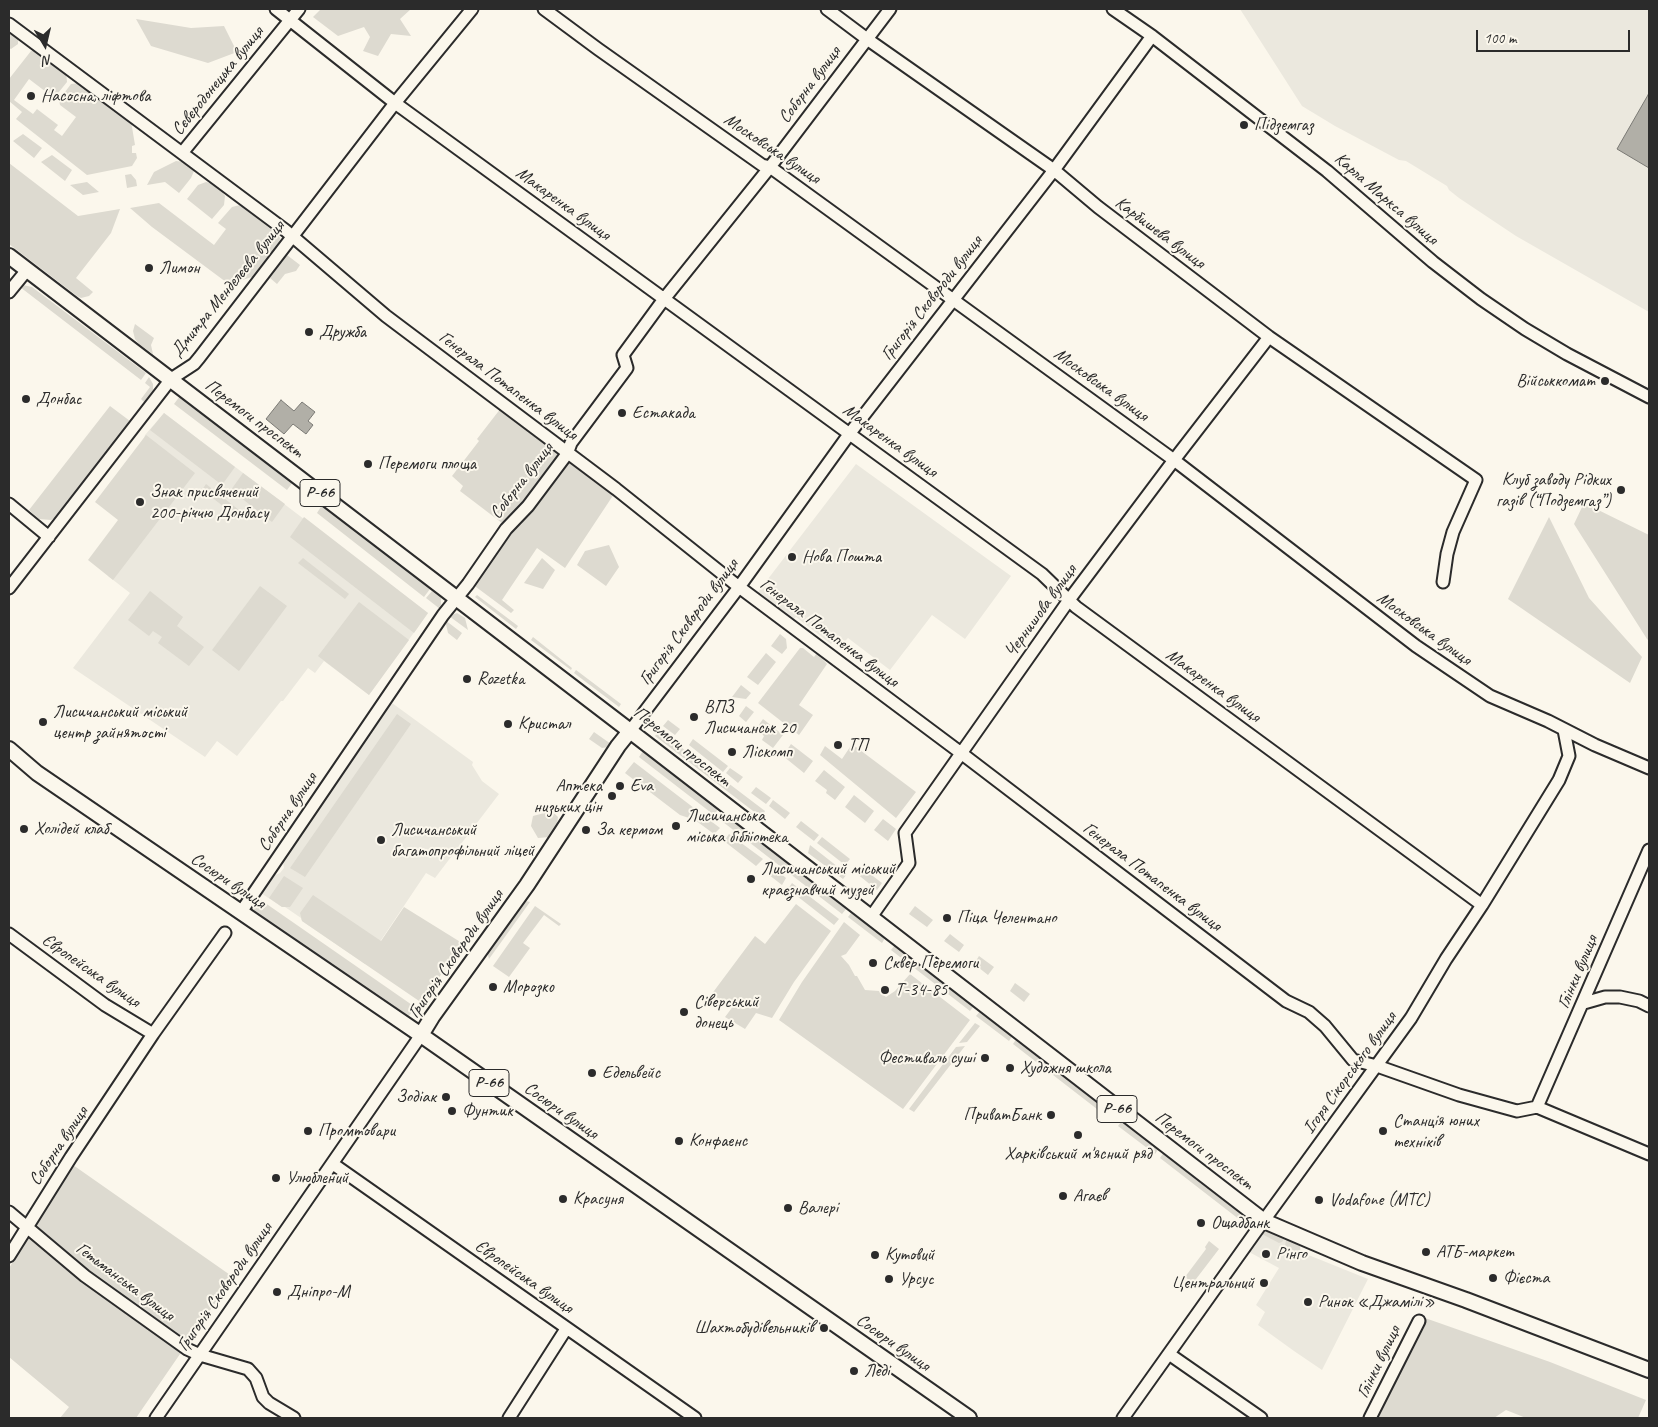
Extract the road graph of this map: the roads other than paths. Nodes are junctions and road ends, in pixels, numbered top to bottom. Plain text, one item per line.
1 (276, 9) edge
2 (299, 9) edge
3 (472, 9) edge
4 (544, 9) edge
5 (827, 9) edge
6 (890, 9) edge
7 (1113, 9) edge
8 (291, 20) junction
9 (9, 24) edge
10 (1152, 36) junction
11 (867, 39) junction
12 (395, 103) junction
13 (182, 153) junction
14 (770, 167) junction
15 (1054, 170) junction
16 (294, 237) junction
17 (9, 256) edge
18 (26, 270) junction
19 (9, 292) edge
20 (664, 299) junction
21 (953, 300) junction
22 (1269, 337) junction
23 (172, 380) junction
24 (1649, 397) edge
25 (850, 433) junction
26 (567, 454) junction
27 (1174, 460) junction
28 (9, 504) edge
29 (49, 537) junction
30 (1443, 582) dead end
31 (739, 587) junction
32 (9, 588) edge
33 (457, 598) junction
34 (1069, 600) junction
35 (1564, 730) junction
36 (630, 731) junction
37 (9, 749) edge
38 (961, 753) junction
39 (1649, 768) edge
40 (1649, 850) edge
41 (1482, 905) junction
42 (241, 912) junction
43 (871, 917) junction
44 (225, 933) dead end
45 (9, 934) edge
46 (1584, 1003) junction
47 (1649, 1006) edge
48 (153, 1034) junction
49 (421, 1035) junction
50 (1377, 1066) junction
51 (1537, 1107) junction
52 (1649, 1154) edge
53 (333, 1164) junction
54 (9, 1212) edge
55 (1264, 1221) junction
56 (26, 1227) junction
57 (9, 1256) edge
58 (1419, 1321) dead end
59 (566, 1329) junction
60 (1169, 1354) junction
61 (200, 1355) junction
62 (1649, 1370) edge
63 (156, 1418) edge
64 (294, 1418) edge
65 (509, 1418) edge
66 (695, 1418) edge
67 (969, 1418) edge
68 (1123, 1418) edge
69 (1261, 1418) edge
70 (1370, 1418) edge

1 - 8 street, Макаренка вулиця
2 - 8 street, Сєвєродонецька вулиця
3 - 12 street, Дмитра Менделєєва вулиця
4 - 14 street, Московська вулиця
5 - 11 street, Карбишева вулиця
6 - 11 street, Соборна вулиця
7 - 10 street, Карла Маркса вулиця
8 - 12 street, Макаренка вулиця
8 - 13 street, Сєвєродонецька вулиця
9 - 13 street, Генерала Потапенка вулиця
10 - 15 street, Григорія Сковороди вулиця
10 - 24 street, Карла Маркса вулиця
11 - 14 street, Соборна вулиця
11 - 15 street, Карбишева вулиця
12 - 16 street, Дмитра Менделєєва вулиця
12 - 20 street, Макаренка вулиця
13 - 16 street, Генерала Потапенка вулиця
14 - 20 street, Соборна вулиця
14 - 21 street, Московська вулиця
15 - 21 street, Григорія Сковороди вулиця
15 - 22 street, Карбишева вулиця
16 - 23 street, Дмитра Менделєєва вулиця
16 - 26 street, Генерала Потапенка вулиця
17 - 18 main road, Перемоги проспект / Р-66
18 - 19 street
18 - 23 main road, Перемоги проспект / Р-66
20 - 25 street, Макаренка вулиця
20 - 26 street, Соборна вулиця
21 - 25 street, Григорія Сковороди вулиця
21 - 27 street, Московська вулиця
22 - 27 street, Чернишова вулиця
22 - 30 street, Карбишева вулиця
23 - 29 street, Дмитра Менделєєва вулиця
23 - 33 main road, Перемоги проспект / Р-66
25 - 31 street, Григорія Сковороди вулиця
25 - 34 street, Макаренка вулиця
26 - 31 street, Генерала Потапенка вулиця
26 - 33 street, Соборна вулиця
27 - 34 street, Чернишова вулиця
27 - 35 street, Московська вулиця
28 - 29 street
29 - 32 street, Дмитра Менделєєва вулиця
31 - 36 street, Григорія Сковороди вулиця
31 - 38 street, Генерала Потапенка вулиця
33 - 36 main road, Перемоги проспект / Р-66
33 - 42 street, Соборна вулиця
34 - 38 street, Чернишова вулиця
34 - 41 street, Макаренка вулиця
35 - 39 street, Московська вулиця
35 - 41 street, Ігоря Сікорського вулиця
36 - 43 main road, Перемоги проспект / Р-66
36 - 49 main road, Григорія Сковороди вулиця
37 - 42 main road, Сосюри вулиця / Р-66
38 - 43 street, Чернишова вулиця
38 - 50 street, Генерала Потапенка вулиця
40 - 46 street, Глінки вулиця
41 - 50 street, Ігоря Сікорського вулиця
42 - 49 main road, Сосюри вулиця / Р-66
43 - 55 main road, Перемоги проспект / Р-66
44 - 48 street, Соборна вулиця
45 - 48 street, Європейська вулиця
46 - 47 street
46 - 51 street, Глінки вулиця
48 - 56 street, Соборна вулиця
49 - 53 street, Григорія Сковороди вулиця
49 - 67 main road, Сосюри вулиця / Р-66
50 - 51 street, Генерала Потапенка вулиця
50 - 55 street, Ігоря Сікорського вулиця
51 - 52 street, Генерала Потапенка вулиця
53 - 59 street, Європейська вулиця
53 - 61 street, Григорія Сковороди вулиця
54 - 56 street, Гетьманська вулиця
55 - 60 street, Ігоря Сікорського вулиця
55 - 62 main road, Перемоги проспект / Р-66
56 - 57 street, Соборна вулиця
56 - 61 street, Гетьманська вулиця
58 - 70 street, Глінки вулиця
59 - 65 street
59 - 66 street, Європейська вулиця
60 - 68 street, Ігоря Сікорського вулиця
60 - 69 street
61 - 63 street, Григорія Сковороди вулиця
61 - 64 street, Гетьманська вулиця

